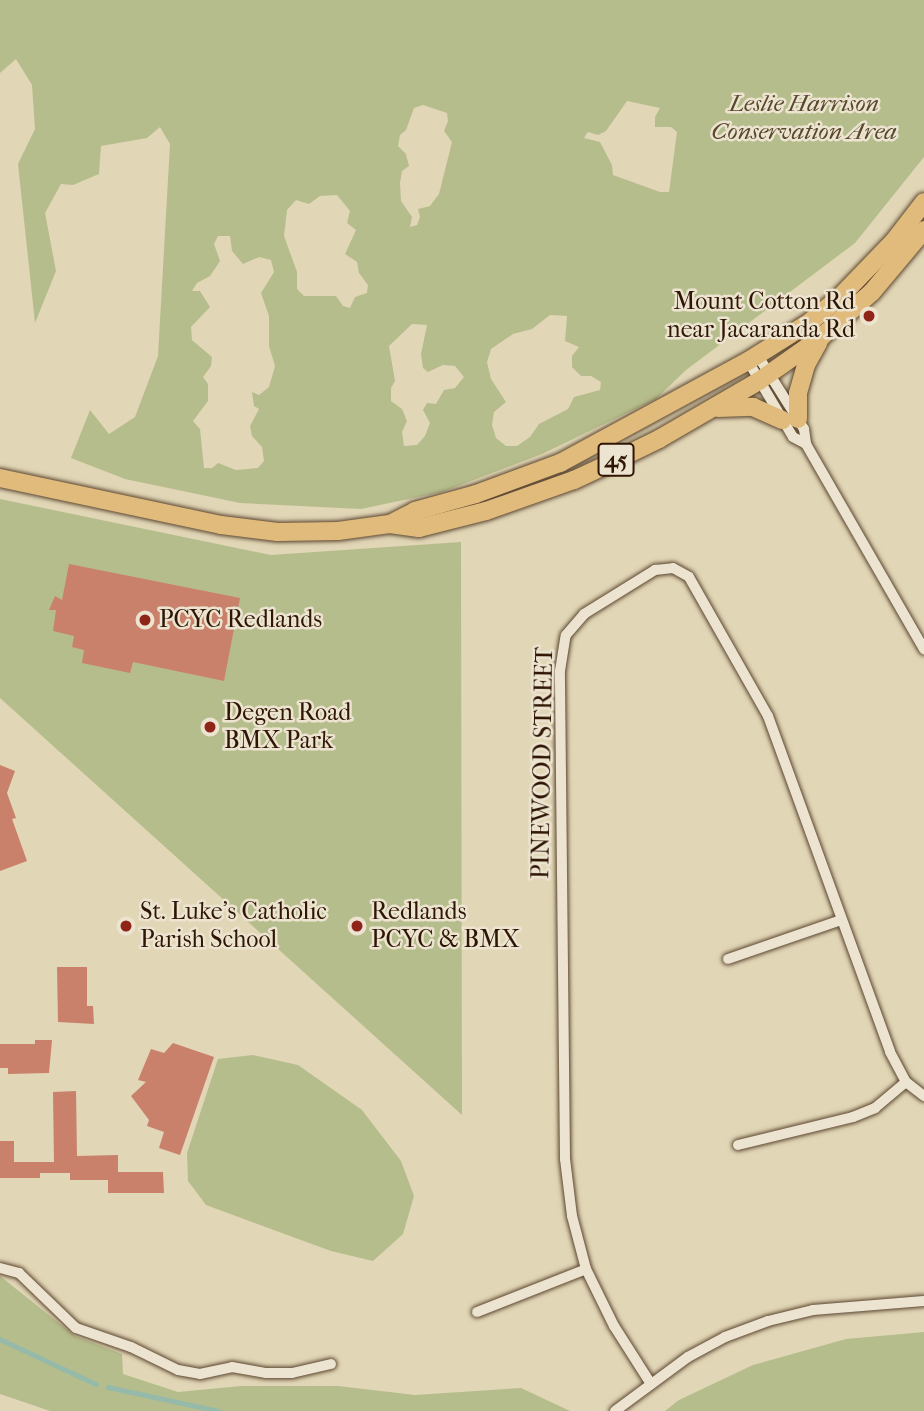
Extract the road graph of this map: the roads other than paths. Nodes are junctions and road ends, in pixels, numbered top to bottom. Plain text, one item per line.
1 (924, 202) edge
2 (924, 230) edge
3 (820, 338) junction
4 (753, 359) junction
5 (764, 378) junction
6 (716, 408) junction
7 (790, 419) junction
8 (806, 444) junction
9 (0, 478) edge
10 (390, 524) junction
11 (924, 649) edge
12 (841, 920) junction
13 (728, 959) dead end
14 (906, 1082) junction
15 (924, 1096) edge
16 (738, 1145) dead end
17 (0, 1268) edge
18 (586, 1269) junction
19 (924, 1301) edge
20 (477, 1312) dead end
21 (331, 1364) dead end
22 (651, 1384) junction
23 (615, 1411) edge

1 - 4 main road, 45
2 - 3 main road, 45
3 - 5 main road, 45
3 - 7 main road
4 - 5 street
4 - 10 main road, 45
5 - 6 main road, 45
5 - 7 street
5 - 7 street
6 - 7 main road
6 - 10 main road, 45
7 - 8 street
7 - 8 street
8 - 11 street
9 - 10 main road, 45
12 - 13 street
12 - 14 street, PINEWOOD STREET
12 - 18 street, PINEWOOD STREET
14 - 15 street, PINEWOOD STREET
14 - 16 street
17 - 21 street
18 - 20 street
18 - 22 street, PINEWOOD STREET
19 - 22 street
22 - 23 street

